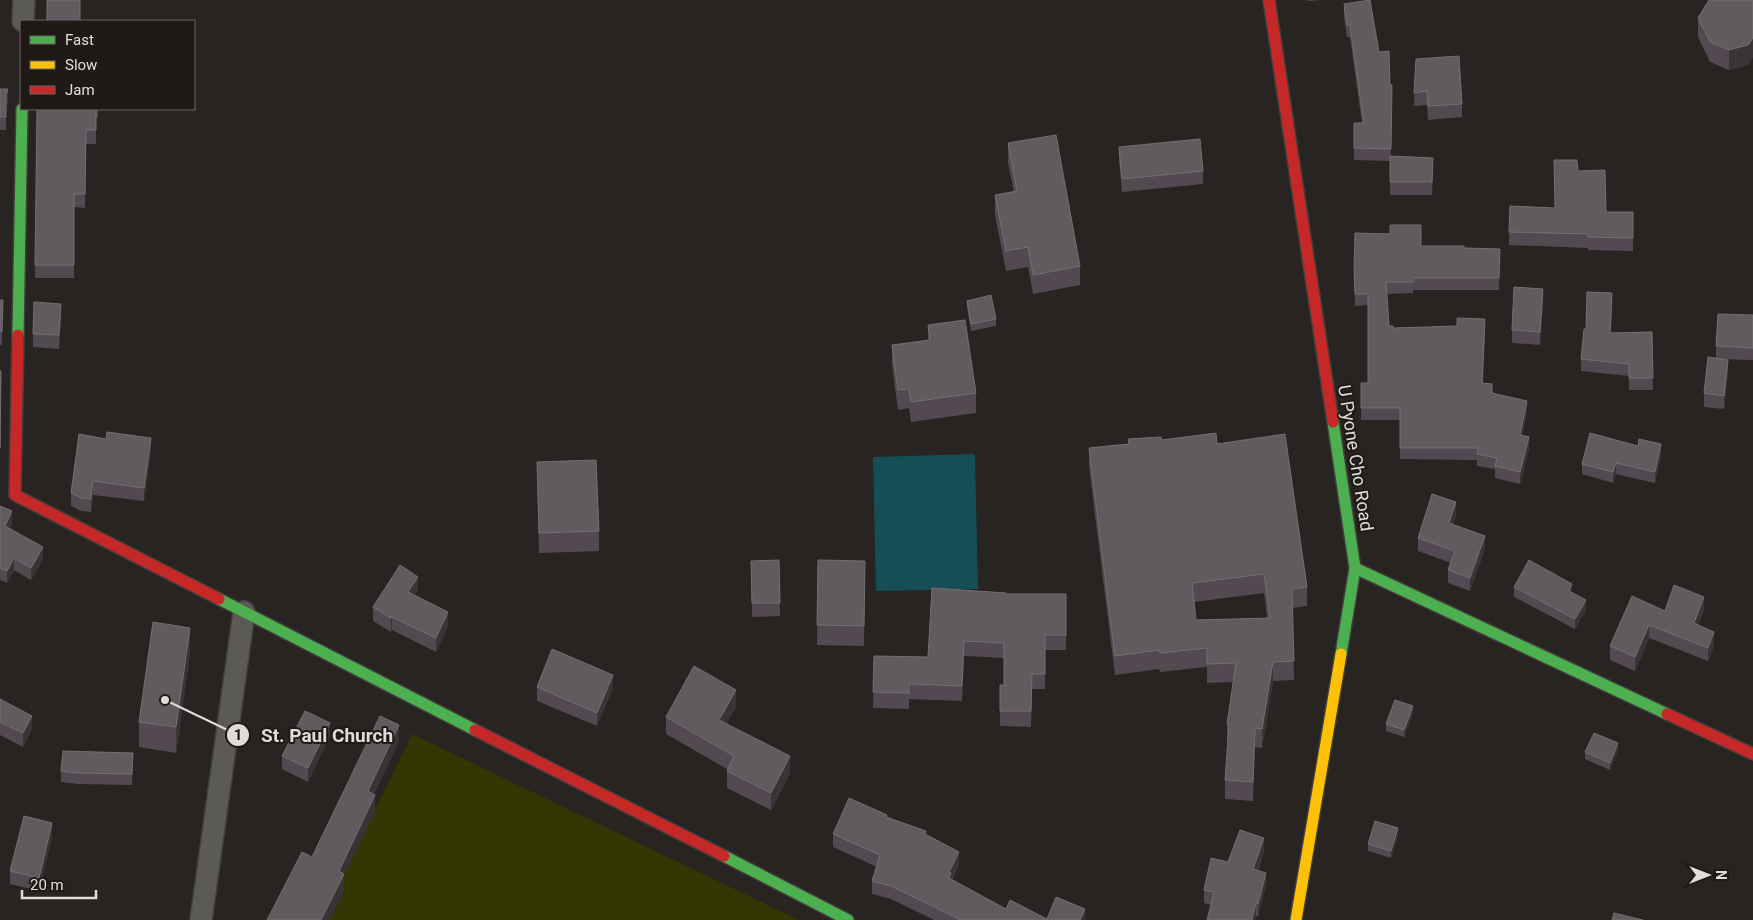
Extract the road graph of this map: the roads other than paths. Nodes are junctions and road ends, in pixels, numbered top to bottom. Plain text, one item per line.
1 (24, 0) edge
2 (1269, 0) edge
3 (23, 20) edge
4 (22, 110) edge
5 (7, 491) edge
6 (1355, 568) junction
7 (244, 612) junction
8 (1753, 754) edge
9 (201, 920) edge
10 (848, 920) edge
11 (1296, 920) edge

1 - 3 street
2 - 6 street, U Pyone Cho Road
4 - 5 street
5 - 7 street
6 - 8 street
6 - 11 street, U Pyone Cho Road
7 - 9 street
7 - 10 street

